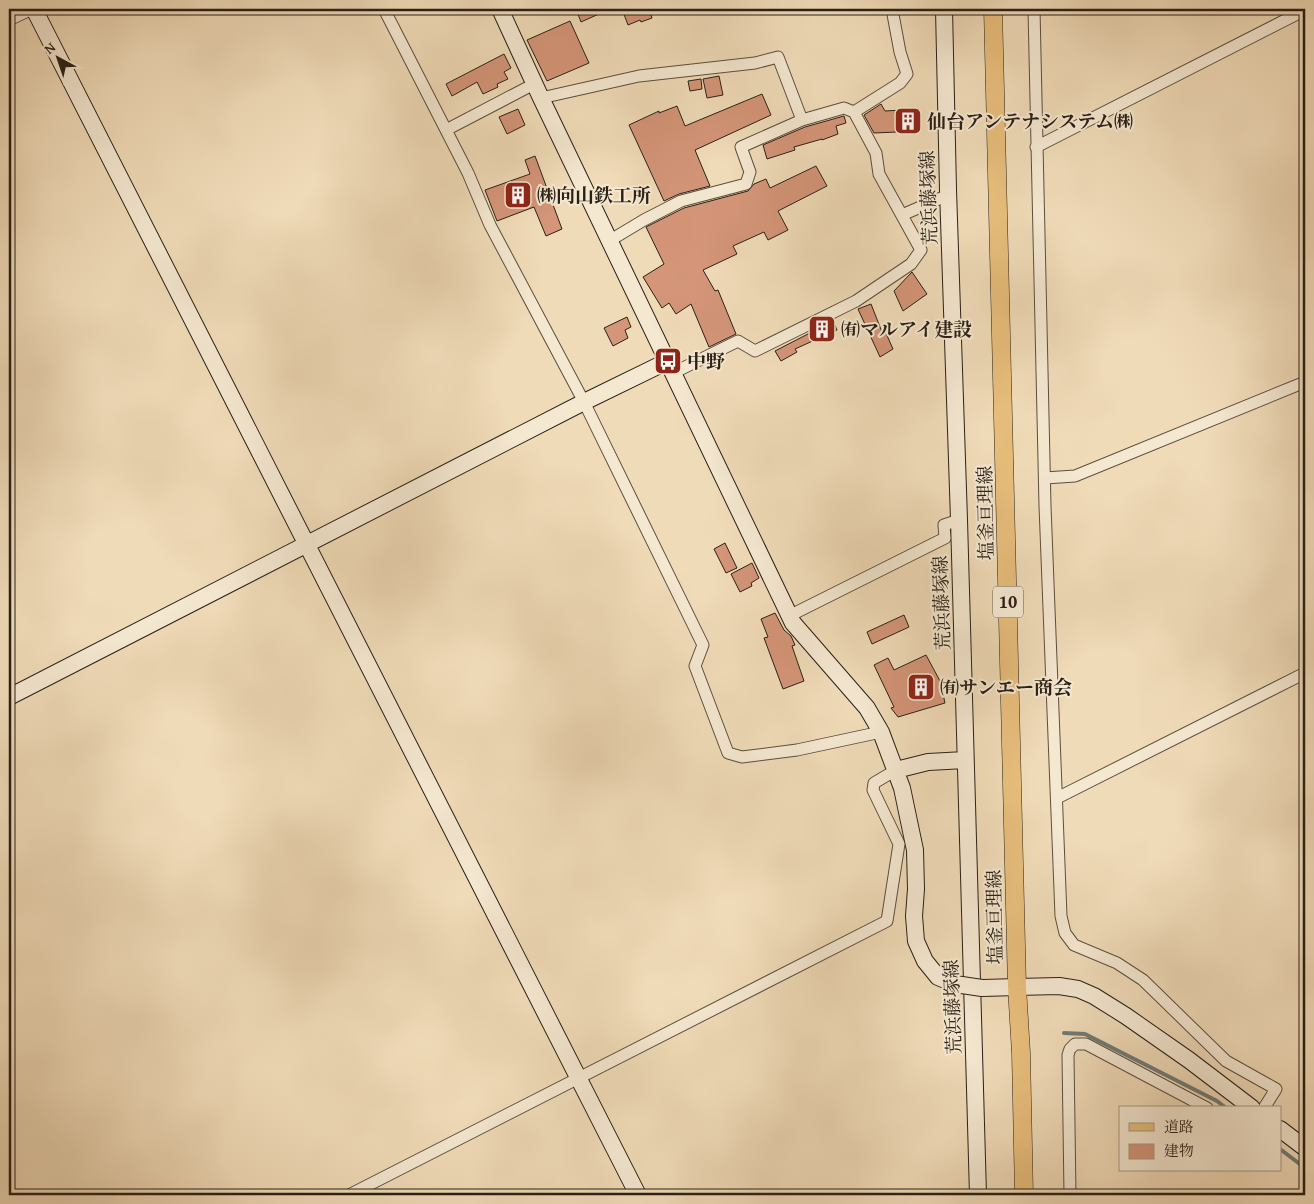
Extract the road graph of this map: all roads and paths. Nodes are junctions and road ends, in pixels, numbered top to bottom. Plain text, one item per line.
1 (33, 9) edge
2 (384, 9) edge
3 (500, 9) edge
4 (892, 9) edge
5 (944, 9) edge
6 (993, 9) edge
7 (1034, 9) edge
8 (1305, 10) edge
9 (9, 20) edge
10 (537, 91) junction
11 (854, 112) junction
12 (802, 120) junction
13 (446, 130) junction
14 (1036, 147) junction
15 (948, 195) junction
16 (902, 215) junction
17 (609, 241) junction
18 (670, 367) junction
19 (1305, 382) edge
20 (584, 402) junction
21 (1045, 478) junction
22 (959, 520) junction
23 (307, 546) junction
24 (790, 616) junction
25 (1305, 673) edge
26 (9, 697) edge
27 (881, 732) junction
28 (965, 760) junction
29 (896, 770) junction
30 (1057, 798) junction
31 (1017, 987) junction
32 (578, 1078) junction
33 (1203, 1106) edge
34 (1249, 1106) edge
35 (1265, 1106) edge
36 (1282, 1131) edge
37 (1305, 1148) edge
38 (349, 1195) edge
39 (638, 1195) edge
40 (978, 1195) edge
41 (1024, 1195) edge
42 (1070, 1195) edge

1 - 9 street
1 - 23 street
2 - 13 street
3 - 10 street
4 - 11 street
5 - 15 street, 荒浜藤塚線
6 - 31 main road, 塩釜亘理線 / 10
7 - 14 street
8 - 14 street
10 - 12 street
10 - 13 street
10 - 17 street
11 - 12 street
11 - 16 street
12 - 17 street
13 - 20 street
14 - 21 street
15 - 16 street
15 - 22 street, 荒浜藤塚線
16 - 18 street
17 - 18 street
18 - 20 street
18 - 24 street
19 - 21 street
20 - 23 street
20 - 27 street
21 - 30 street
22 - 24 street
22 - 28 street, 荒浜藤塚線
23 - 26 street
23 - 32 street
24 - 27 street
25 - 30 street
27 - 29 street
28 - 29 street
28 - 40 street, 荒浜藤塚線
29 - 31 street, bridge
29 - 32 street
30 - 35 street
31 - 34 street
31 - 41 main road, 塩釜亘理線 / 10
32 - 38 street
32 - 39 street
33 - 42 street
36 - 37 street

